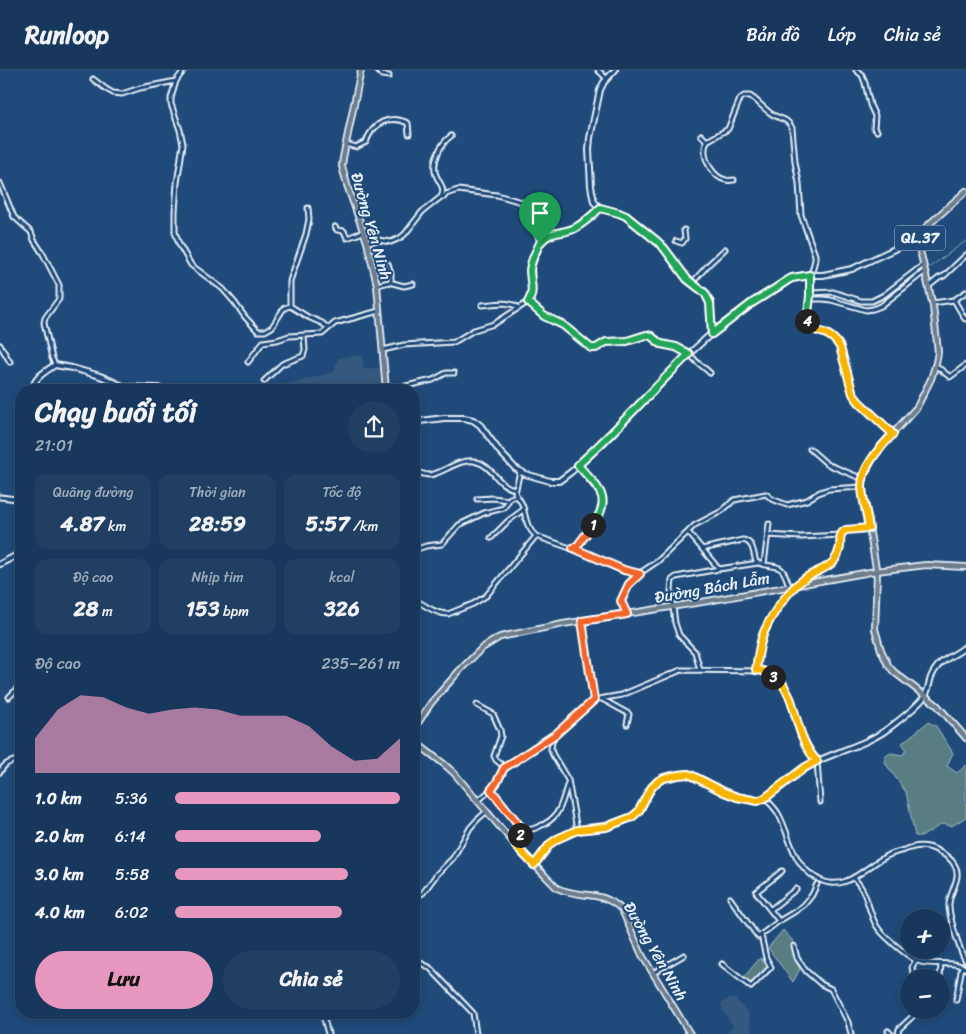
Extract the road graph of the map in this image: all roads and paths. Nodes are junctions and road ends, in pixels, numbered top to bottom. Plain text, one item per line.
1 (184, 70) edge
2 (362, 70) edge
3 (377, 70) edge
4 (598, 70) edge
5 (615, 70) edge
6 (856, 70) edge
7 (389, 76) dead end
8 (94, 79) dead end
9 (606, 79) junction
10 (176, 81) junction
11 (877, 131) dead end
12 (409, 134) dead end
13 (701, 135) dead end
14 (451, 136) dead end
15 (707, 141) junction
16 (346, 144) junction
17 (734, 180) dead end
18 (0, 183) edge
19 (966, 191) edge
20 (441, 197) junction
21 (308, 208) dead end
22 (600, 208) junction
23 (336, 227) dead end
24 (684, 230) dead end
25 (363, 232) junction
26 (920, 237) junction
27 (366, 242) junction
28 (676, 242) dead end
29 (540, 243) junction
30 (725, 249) dead end
31 (966, 255) edge
32 (388, 264) dead end
33 (923, 265) junction
34 (925, 271) junction
35 (811, 275) junction
36 (391, 282) junction
37 (692, 283) junction
38 (413, 284) dead end
39 (378, 285) junction
40 (929, 286) junction
41 (966, 292) edge
42 (810, 293) junction
43 (810, 300) junction
44 (954, 300) junction
45 (528, 302) junction
46 (933, 303) junction
47 (482, 304) dead end
48 (290, 306) junction
49 (519, 308) junction
50 (379, 311) junction
51 (966, 319) edge
52 (328, 328) junction
53 (712, 334) junction
54 (304, 335) junction
55 (0, 345) edge
56 (383, 350) junction
57 (689, 353) junction
58 (10, 362) dead end
59 (248, 362) dead end
60 (54, 365) junction
61 (935, 365) junction
62 (966, 365) edge
63 (454, 373) dead end
64 (710, 373) dead end
65 (264, 380) dead end
66 (34, 384) edge
67 (118, 384) edge
68 (386, 384) edge
69 (415, 384) edge
70 (420, 421) edge
71 (893, 434) junction
72 (810, 449) dead end
73 (578, 465) junction
74 (520, 471) junction
75 (420, 473) edge
76 (864, 479) junction
77 (862, 487) junction
78 (516, 489) junction
79 (517, 496) junction
80 (0, 497) edge
81 (478, 498) dead end
82 (15, 499) edge
83 (508, 500) junction
84 (524, 509) junction
85 (768, 524) dead end
86 (869, 528) junction
87 (688, 532) junction
88 (768, 535) junction
89 (840, 535) junction
90 (536, 536) junction
91 (491, 538) dead end
92 (420, 548) edge
93 (573, 548) junction
94 (702, 549) junction
95 (15, 556) edge
96 (759, 563) junction
97 (0, 564) edge
98 (764, 564) junction
99 (966, 566) edge
100 (719, 569) junction
101 (876, 571) junction
102 (640, 574) junction
103 (797, 585) junction
104 (789, 586) junction
105 (420, 602) edge
106 (672, 606) junction
107 (627, 614) junction
108 (582, 621) junction
109 (966, 646) edge
110 (700, 670) junction
111 (756, 670) junction
112 (15, 691) edge
113 (925, 696) junction
114 (9, 697) dead end
115 (599, 699) junction
116 (594, 700) junction
117 (477, 705) dead end
118 (420, 720) edge
119 (627, 724) dead end
120 (556, 734) junction
121 (966, 738) edge
122 (420, 746) edge
123 (15, 761) edge
124 (817, 761) junction
125 (504, 768) junction
126 (0, 772) edge
127 (568, 782) junction
128 (491, 790) junction
129 (765, 798) junction
130 (478, 801) junction
131 (820, 802) dead end
132 (486, 812) junction
133 (523, 828) junction
134 (577, 830) junction
135 (516, 846) junction
136 (534, 865) junction
137 (782, 871) dead end
138 (854, 878) junction
139 (817, 884) dead end
140 (796, 890) dead end
141 (420, 895) edge
142 (730, 898) dead end
143 (770, 910) junction
144 (779, 921) junction
145 (761, 935) junction
146 (794, 946) dead end
147 (684, 955) dead end
148 (916, 960) junction
149 (966, 961) edge
150 (420, 963) edge
151 (722, 964) dead end
152 (941, 964) junction
153 (962, 966) junction
154 (912, 969) edge
155 (941, 969) edge
156 (966, 970) edge
157 (653, 973) junction
158 (956, 1000) dead end
159 (324, 1019) edge
160 (910, 1019) edge
161 (328, 1034) edge
162 (476, 1034) edge
163 (690, 1034) edge
164 (851, 1034) edge
165 (898, 1034) edge

1 - 10 street
2 - 16 main road, Đường Yên Ninh
3 - 7 street
4 - 9 street
5 - 9 street
6 - 11 street
8 - 10 street
9 - 22 street
10 - 48 street
12 - 16 street
13 - 15 street
14 - 20 street
15 - 17 street
15 - 35 street
16 - 25 main road, Đường Yên Ninh
18 - 60 street
19 - 26 main road, QL.37
20 - 27 street
20 - 29 street
21 - 48 street
22 - 29 street
22 - 37 street
23 - 25 street
24 - 28 street
25 - 27 main road, Đường Yên Ninh
26 - 33 main road, QL.37
26 - 35 street
27 - 39 main road, Đường Yên Ninh
29 - 45 street
30 - 37 street
31 - 40 street
32 - 36 street
33 - 34 main road, QL.37
33 - 42 street
34 - 40 main road, QL.37
34 - 43 street
35 - 42 street
35 - 53 street
36 - 38 street
36 - 39 street
37 - 53 street
39 - 50 main road, Đường Yên Ninh
40 - 46 main road, QL.37
41 - 44 street
42 - 43 street
43 - 71 street
44 - 46 street
44 - 51 street
45 - 49 street
45 - 57 street
46 - 61 main road, QL.37
47 - 49 street
48 - 52 street
49 - 56 street
50 - 52 street
50 - 56 main road, Đường Yên Ninh
52 - 54 street
53 - 57 street
54 - 59 street
54 - 65 street
55 - 58 street
56 - 68 main road, Đường Yên Ninh
57 - 64 street
57 - 73 street
60 - 66 street
60 - 67 street
61 - 62 street
61 - 71 main road, QL.37
63 - 69 street
70 - 74 street
71 - 76 main road, QL.37
72 - 76 street
73 - 74 street
73 - 93 street
74 - 78 street
75 - 78 street
76 - 77 main road, QL.37
77 - 86 main road, QL.37
77 - 87 street
78 - 79 street
79 - 83 street
79 - 84 street
80 - 82 street
81 - 83 street
83 - 92 street
84 - 90 street
84 - 91 street
85 - 88 street
86 - 89 street
86 - 101 main road, QL.37
87 - 94 street
87 - 102 street
88 - 89 street
88 - 98 street
89 - 103 street
90 - 93 street
90 - 105 street
93 - 102 street
94 - 96 street
94 - 100 street
95 - 97 street
96 - 98 street
96 - 100 street
98 - 104 street
99 - 101 main road, Đường Bách Lẫm
100 - 106 street
101 - 103 main road, Đường Bách Lẫm
101 - 113 main road, QL.37
102 - 107 street
103 - 104 main road, Đường Bách Lẫm
103 - 111 street
104 - 106 main road, Đường Bách Lẫm
106 - 107 main road, Đường Bách Lẫm
106 - 110 street
107 - 108 main road, Đường Bách Lẫm
108 - 116 street
108 - 118 main road, Đường Bách Lẫm
109 - 113 street
110 - 111 street
110 - 115 street
111 - 124 street
112 - 114 street
113 - 121 main road, QL.37
113 - 124 street
115 - 116 street
115 - 119 street
116 - 120 street
117 - 125 street
120 - 125 street
120 - 127 street
122 - 130 main road, Đường Yên Ninh
123 - 126 street
124 - 129 street
124 - 131 street
125 - 128 street
127 - 133 street
127 - 134 street
128 - 130 street
128 - 133 street
129 - 134 street
129 - 138 street
130 - 132 main road, Đường Yên Ninh
132 - 135 main road, Đường Yên Ninh
132 - 141 street
133 - 135 street
134 - 136 street
135 - 136 main road, Đường Yên Ninh
136 - 157 main road, Đường Yên Ninh
137 - 143 street
138 - 148 street
138 - 149 street
139 - 144 street
140 - 143 street
142 - 145 street
143 - 144 street
144 - 145 street
145 - 151 street
146 - 164 street
147 - 157 street
148 - 152 street
148 - 154 street
150 - 162 street
152 - 153 street
152 - 155 street
153 - 156 street
153 - 158 street
157 - 163 main road, Đường Yên Ninh
159 - 161 street
160 - 165 street

